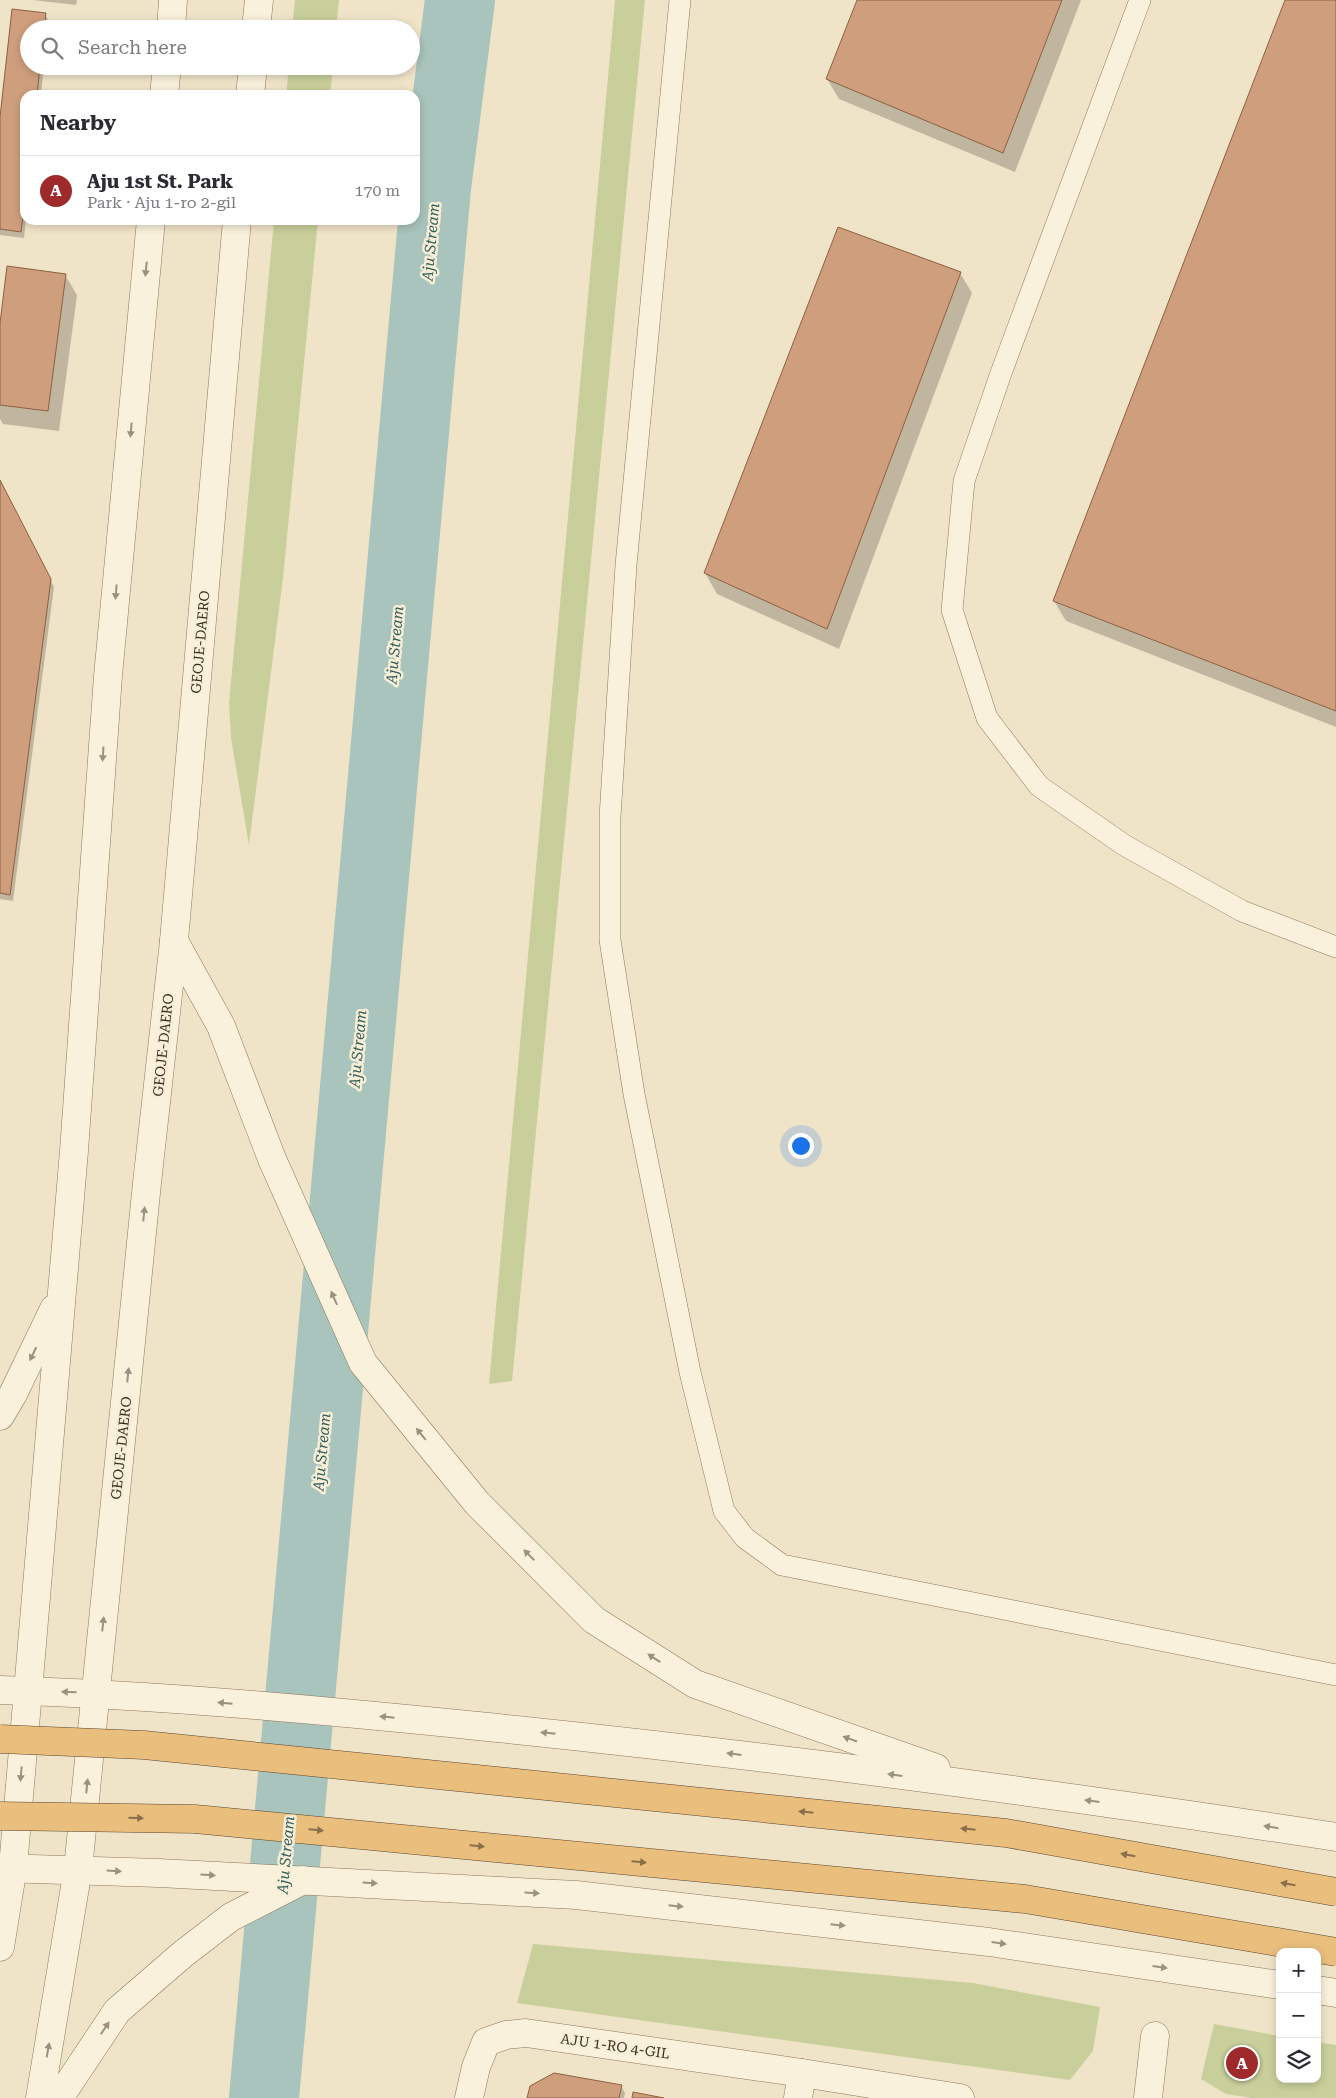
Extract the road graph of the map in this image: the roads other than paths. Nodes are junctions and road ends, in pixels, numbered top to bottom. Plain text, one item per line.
1 (174, 0) edge
2 (259, 0) edge
3 (680, 0) edge
4 (1140, 0) edge
5 (172, 20) edge
6 (257, 20) edge
7 (166, 75) edge
8 (251, 75) edge
9 (165, 90) edge
10 (250, 90) edge
11 (151, 225) edge
12 (237, 225) edge
13 (174, 941) junction
14 (1336, 947) edge
15 (62, 1294) junction
16 (0, 1416) edge
17 (1336, 1675) edge
18 (0, 1690) edge
19 (28, 1691) junction
20 (96, 1693) junction
21 (0, 1739) edge
22 (996, 1789) junction
23 (0, 1816) edge
24 (1336, 1837) edge
25 (6, 1868) edge
26 (78, 1869) junction
27 (305, 1880) junction
28 (1336, 1892) edge
29 (0, 1947) edge
30 (1336, 1952) edge
31 (1276, 1984) edge
32 (1321, 1991) edge
33 (1336, 1993) edge
34 (1155, 2036) dead end
35 (800, 2086) edge
36 (40, 2098) edge
37 (59, 2098) edge
38 (469, 2098) edge
39 (960, 2098) edge
40 (1148, 2098) edge

1 - 5 street
2 - 6 street
3 - 17 lane
4 - 14 lane
7 - 9 street
8 - 10 street
11 -> 15 street
12 - 13 street, GEOJE-DAERO
20 -> 13 street, GEOJE-DAERO
22 -> 13 street
15 -> 16 street
15 - 19 street
18 - 19 street
20 -> 19 street
19 -> 25 street
22 -> 20 street
26 -> 20 street, GEOJE-DAERO
28 -> 21 highway, bridge
24 -> 22 street
23 -> 30 highway, bridge
25 - 26 street
25 - 29 street
26 -> 27 street
36 -> 26 street, GEOJE-DAERO
27 -> 31 street
37 -> 27 street
32 - 33 street
34 - 40 street
35 - 38 street, AJU 1-RO 4-GIL
35 - 39 street

